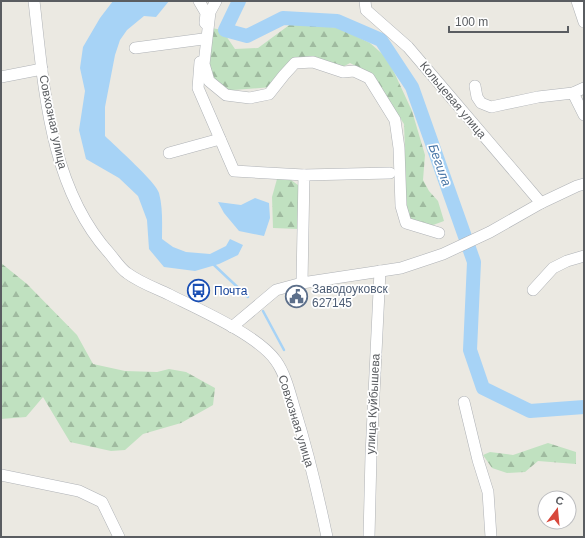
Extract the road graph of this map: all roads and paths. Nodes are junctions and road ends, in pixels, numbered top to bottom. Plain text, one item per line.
1 (34, 1) edge
2 (199, 1) edge
3 (216, 1) edge
4 (365, 1) edge
5 (577, 1) edge
6 (584, 22) edge
7 (203, 39) junction
8 (135, 48) dead end
9 (42, 69) junction
10 (1, 76) edge
11 (474, 86) dead end
12 (584, 88) edge
13 (573, 93) junction
14 (584, 115) edge
15 (220, 139) junction
16 (169, 153) dead end
17 (390, 173) dead end
18 (304, 175) junction
19 (584, 184) edge
20 (541, 203) junction
21 (439, 233) dead end
22 (584, 256) edge
23 (380, 271) junction
24 (302, 283) junction
25 (534, 290) dead end
26 (232, 327) junction
27 (464, 402) dead end
28 (1, 475) edge
29 (119, 537) edge
30 (327, 537) edge
31 (369, 537) edge
32 (491, 537) edge

1 - 9 street, Совхозная улица
2 - 7 street
3 - 21 street
4 - 20 street, Кольцевая улица
5 - 6 street
7 - 8 street
7 - 15 street
9 - 10 street
9 - 26 street, Совхозная улица
11 - 13 street
12 - 13 street
13 - 14 street
15 - 16 street
15 - 18 street
17 - 18 street
18 - 24 street
19 - 20 street
20 - 23 street
22 - 25 street
23 - 24 street
23 - 31 street, улица Куйбышева
24 - 26 street
26 - 30 street, Совхозная улица
27 - 32 street
28 - 29 street

